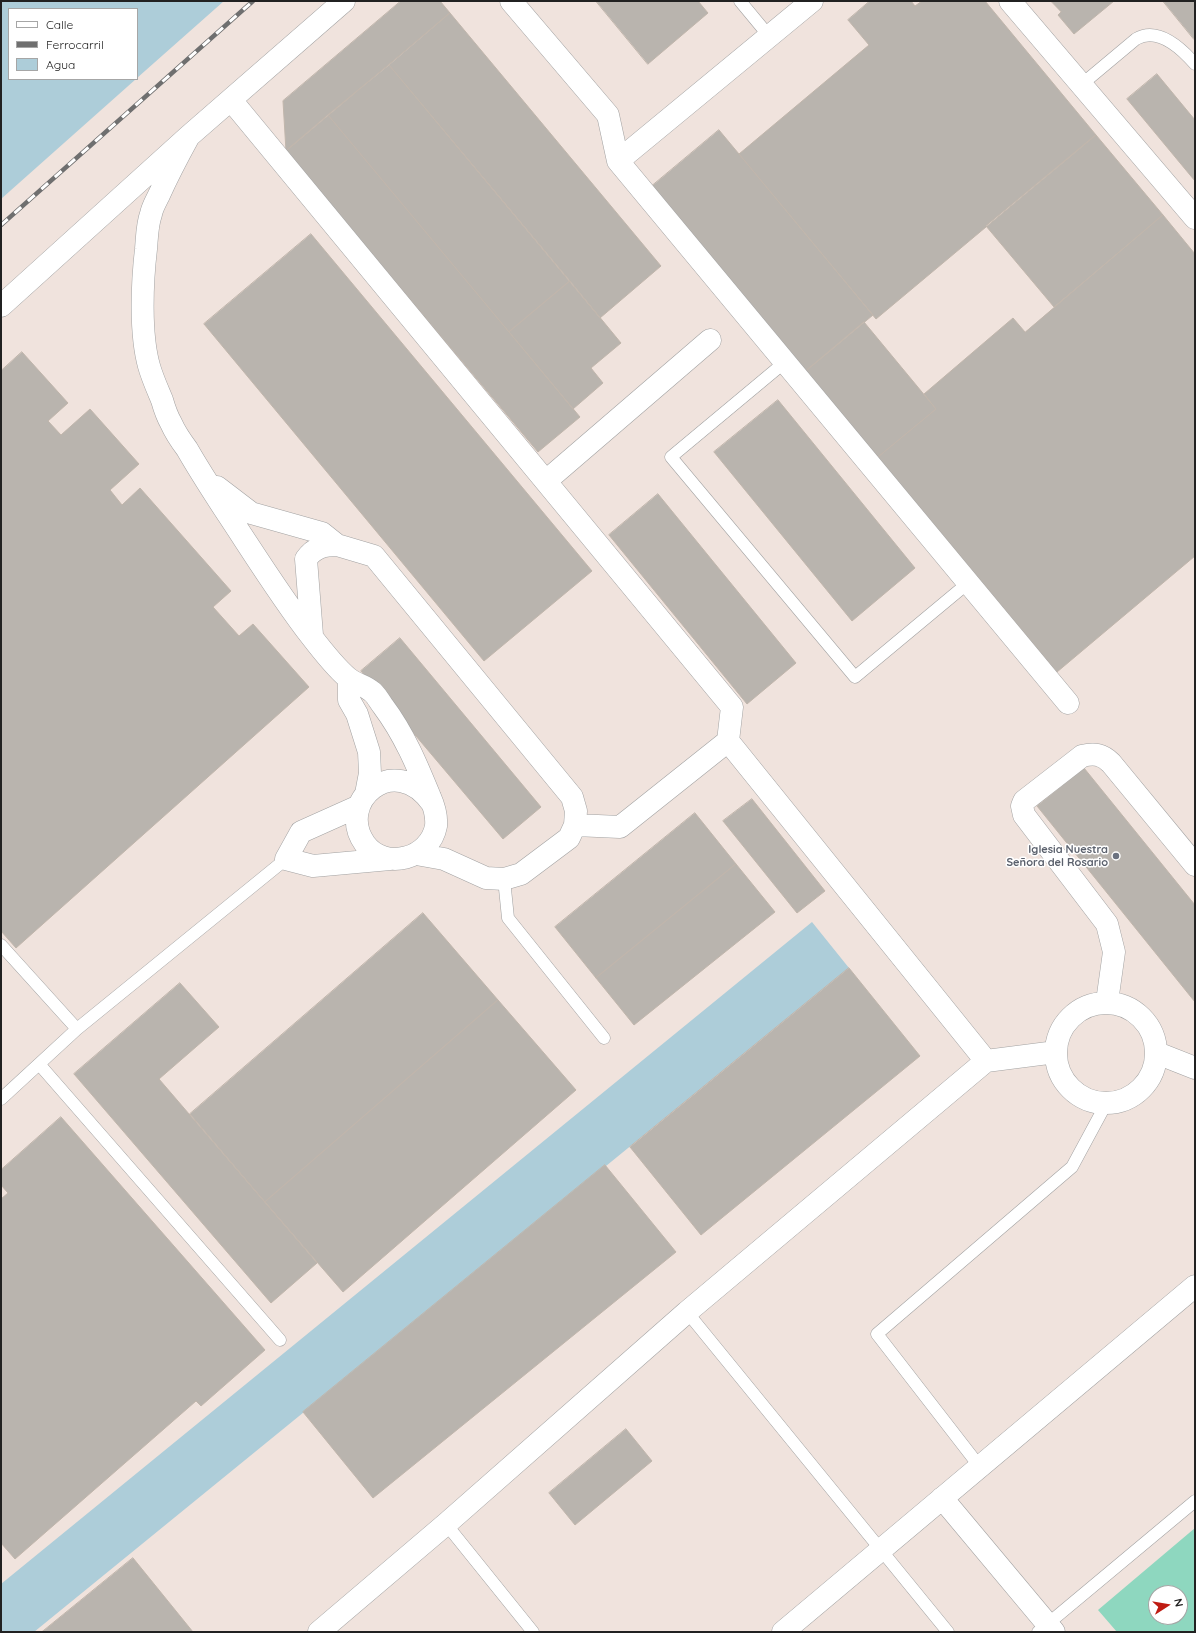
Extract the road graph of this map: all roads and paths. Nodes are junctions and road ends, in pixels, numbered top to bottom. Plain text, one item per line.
1 (344, 1) edge
2 (511, 1) edge
3 (740, 1) edge
4 (812, 1) edge
5 (1010, 1) edge
6 (769, 36) junction
7 (1195, 64) edge
8 (1081, 85) junction
9 (231, 100) junction
10 (189, 136) junction
11 (618, 161) junction
12 (1195, 218) edge
13 (1, 306) edge
14 (710, 340) dead end
15 (785, 362) junction
16 (205, 479) junction
17 (546, 481) junction
18 (337, 545) junction
19 (968, 583) junction
20 (312, 637) junction
21 (349, 680) junction
22 (1068, 703) dead end
23 (728, 741) junction
24 (363, 800) junction
25 (432, 803) junction
26 (575, 825) junction
27 (416, 854) junction
28 (286, 859) junction
29 (390, 859) junction
30 (1195, 866) edge
31 (504, 879) junction
32 (1, 945) edge
33 (1107, 1002) junction
34 (76, 1029) junction
35 (604, 1038) dead end
36 (1056, 1052) junction
37 (1157, 1053) junction
38 (986, 1061) junction
39 (40, 1064) junction
40 (1195, 1068) edge
41 (1, 1099) edge
42 (1106, 1104) junction
43 (1195, 1286) edge
44 (687, 1312) junction
45 (280, 1340) dead end
46 (980, 1467) junction
47 (942, 1498) junction
48 (1195, 1501) edge
49 (446, 1524) junction
50 (882, 1550) junction
51 (1046, 1629) edge
52 (319, 1632) edge
53 (533, 1632) edge
54 (783, 1632) edge
55 (948, 1632) edge

1 - 9 street
2 - 11 street
3 - 6 lane
4 - 6 street
5 - 8 street
6 - 11 street
7 - 8 lane
8 - 12 street
9 - 10 street
9 - 17 street
10 - 13 street
10 - 16 street
11 - 15 street
14 - 17 street
15 - 19 street
15 - 19 lane
16 - 18 street
16 - 20 street
17 - 23 street
18 - 20 street
18 - 26 street
19 - 22 street
20 - 21 street
21 - 24 street
21 - 25 street
23 - 26 street
23 - 38 street
24 - 25 street
24 - 28 street
24 - 29 street
25 - 27 street
26 - 31 street
27 - 29 street
27 - 31 street
28 - 29 street
28 - 34 lane
30 - 33 street
31 - 35 lane
32 - 34 lane
33 - 36 street
33 - 37 street
34 - 39 lane
36 - 38 street
36 - 42 street
37 - 40 street
37 - 42 street
38 - 44 street
39 - 41 lane
39 - 45 lane
42 - 46 lane
43 - 46 street
44 - 49 street
44 - 50 lane
46 - 47 street
47 - 50 street
47 - 51 street
48 - 51 lane
49 - 52 street
49 - 53 lane
50 - 54 street
50 - 55 lane

